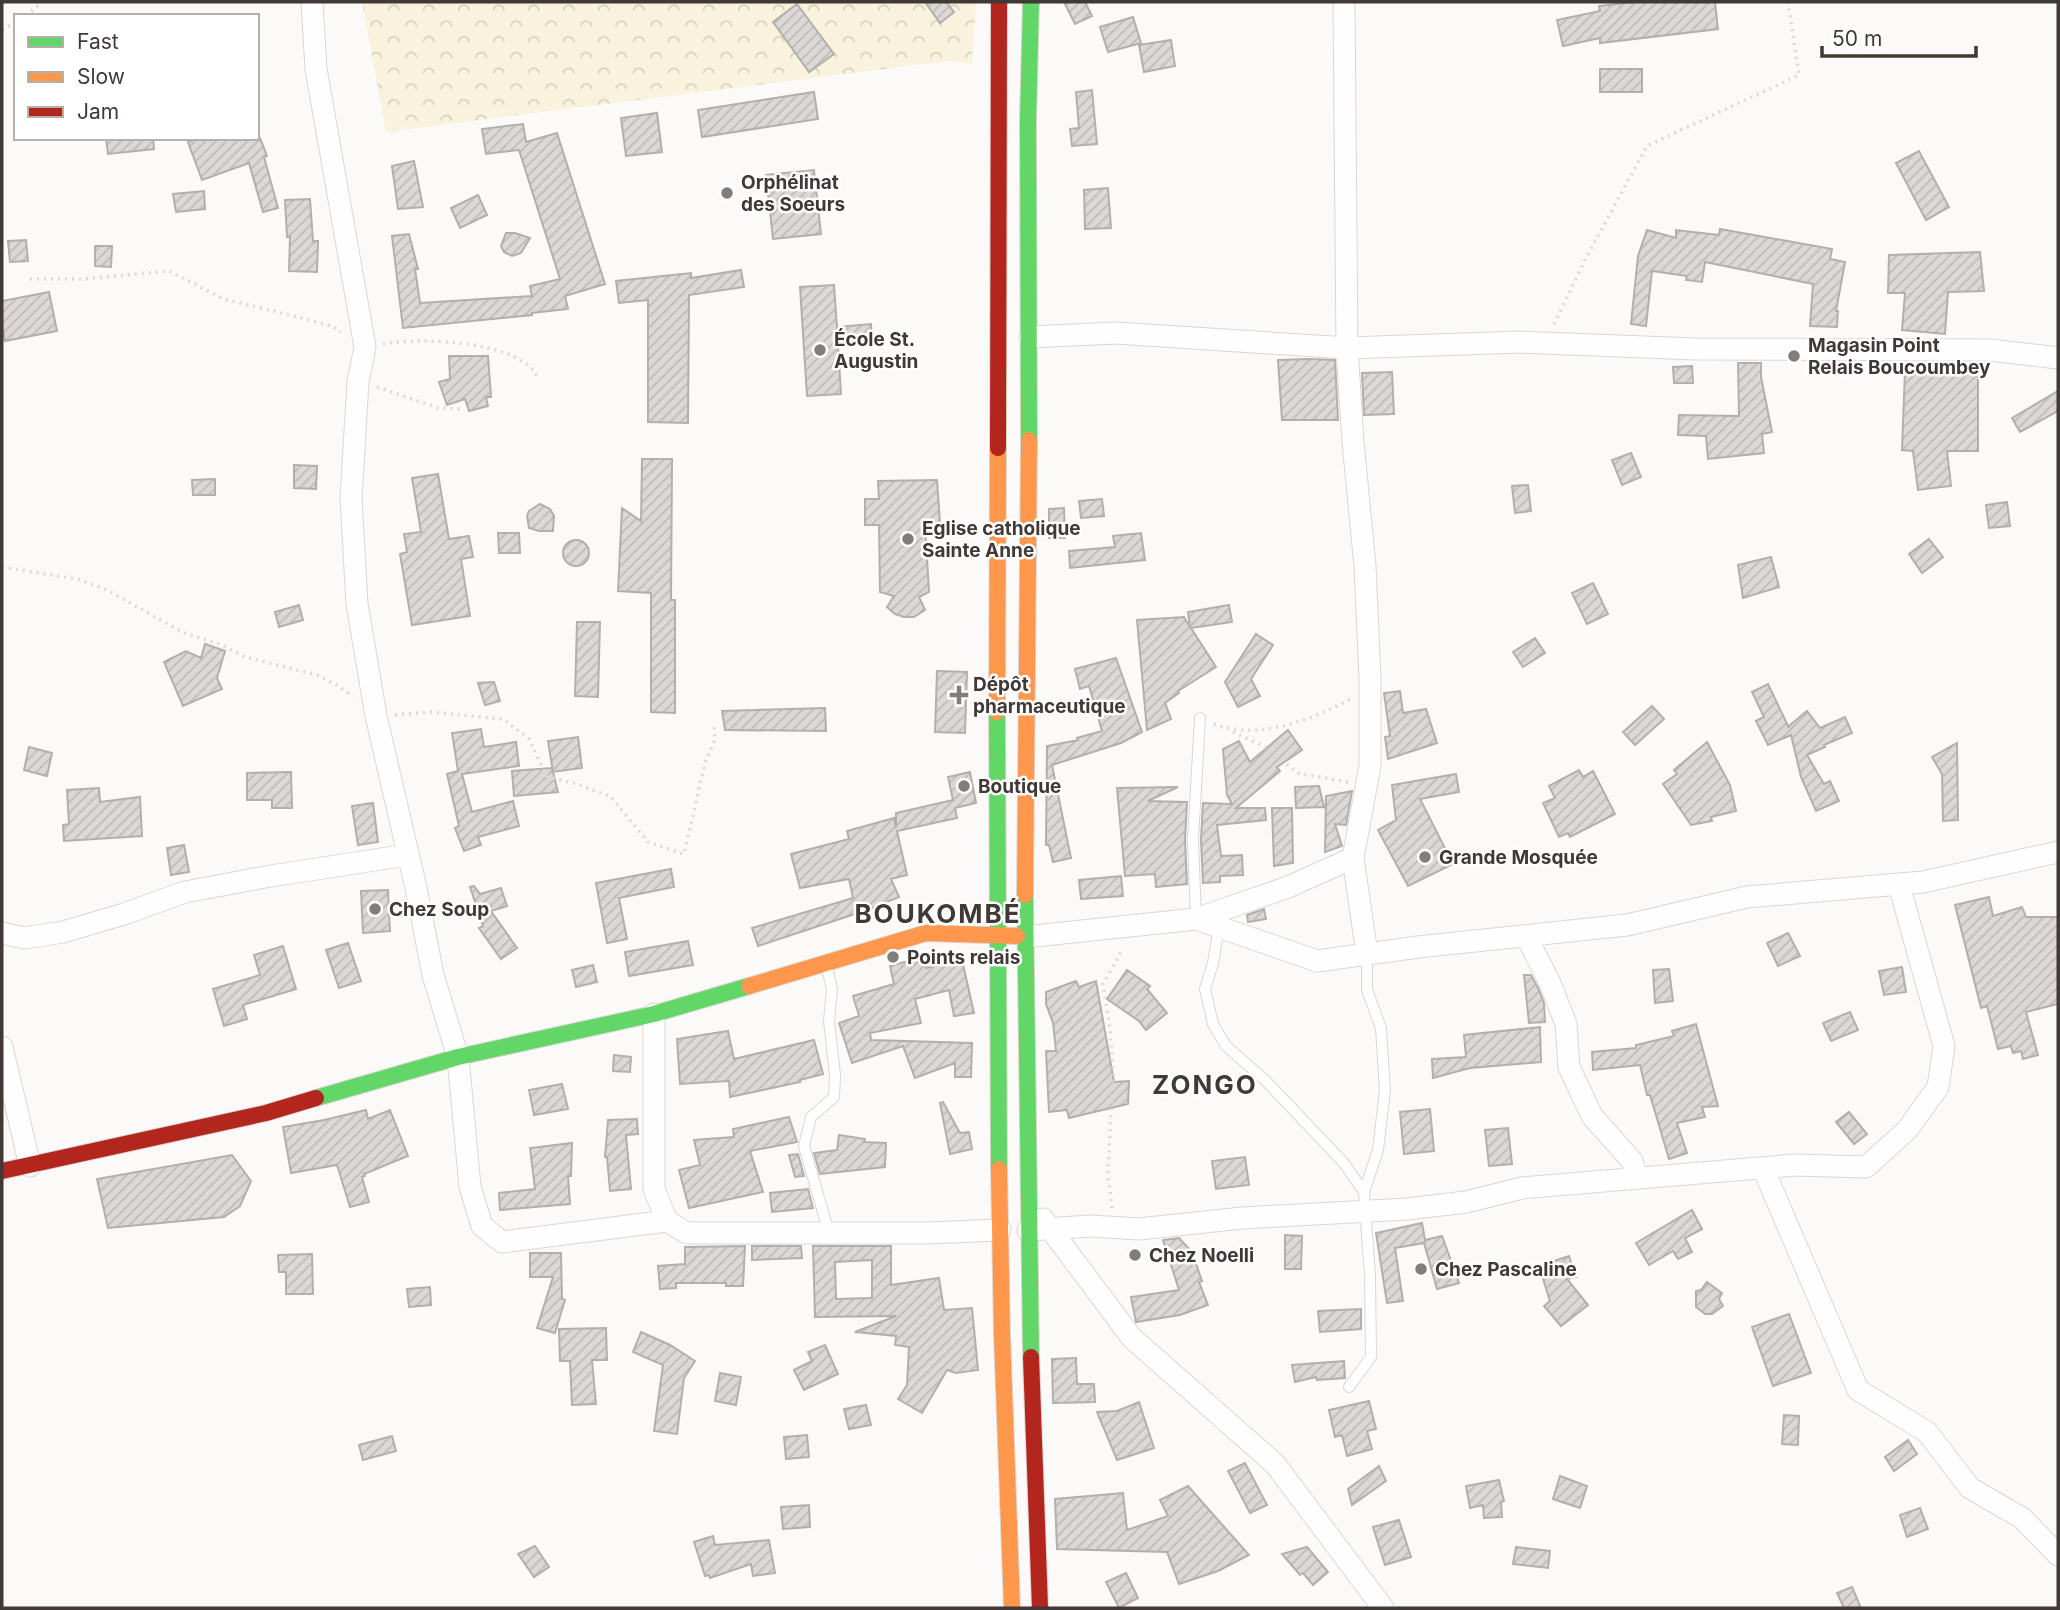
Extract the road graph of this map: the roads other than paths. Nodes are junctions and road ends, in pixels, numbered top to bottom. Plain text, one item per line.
1 (312, 2) edge
2 (999, 2) edge
3 (1031, 2) edge
4 (1344, 2) edge
5 (1030, 337) junction
6 (1347, 348) junction
7 (2058, 358) edge
8 (1200, 719) road end
9 (2058, 852) edge
10 (407, 855) junction
11 (1353, 858) junction
12 (1899, 885) junction
13 (1196, 919) junction
14 (1219, 927) junction
15 (2, 933) edge
16 (995, 935) junction
17 (1526, 936) junction
18 (1025, 937) junction
19 (1367, 954) junction
20 (825, 962) junction
21 (654, 1014) junction
22 (2, 1047) edge
23 (458, 1057) junction
24 (30, 1166) junction
25 (1763, 1168) junction
26 (2, 1171) edge
27 (1637, 1178) junction
28 (1027, 1191) joint
29 (1365, 1202) junction
30 (667, 1221) junction
31 (1038, 1229) junction
32 (1000, 1230) junction
33 (829, 1233) junction
34 (1349, 1387) dead end
35 (2058, 1555) edge
36 (1012, 1608) edge
37 (1040, 1608) edge
38 (1383, 1608) edge

1 - 10 street
2 - 16 main road
3 - 5 main road
4 - 6 street
5 - 6 street
5 - 18 main road
6 - 7 street
6 - 11 street
8 - 13 lane
9 - 12 street
10 - 15 street
10 - 23 street
11 - 13 street
11 - 19 street
12 - 17 street
12 - 25 street
13 - 14 street
13 - 18 street
14 - 19 street
14 - 29 lane
16 - 18 main road
16 - 20 main road
16 - 32 main road
17 - 19 street
17 - 27 street
18 - 28 main road
19 - 29 lane
20 - 21 main road
20 - 33 lane
21 - 23 main road
21 - 30 street
22 - 24 street
23 - 24 main road
23 - 30 street
24 - 26 main road
25 - 27 street
25 - 35 street
27 - 29 street
28 - 31 street
29 - 31 street
29 - 34 lane
30 - 33 street
31 - 37 main road
31 - 38 street
32 - 33 street
32 - 36 main road

